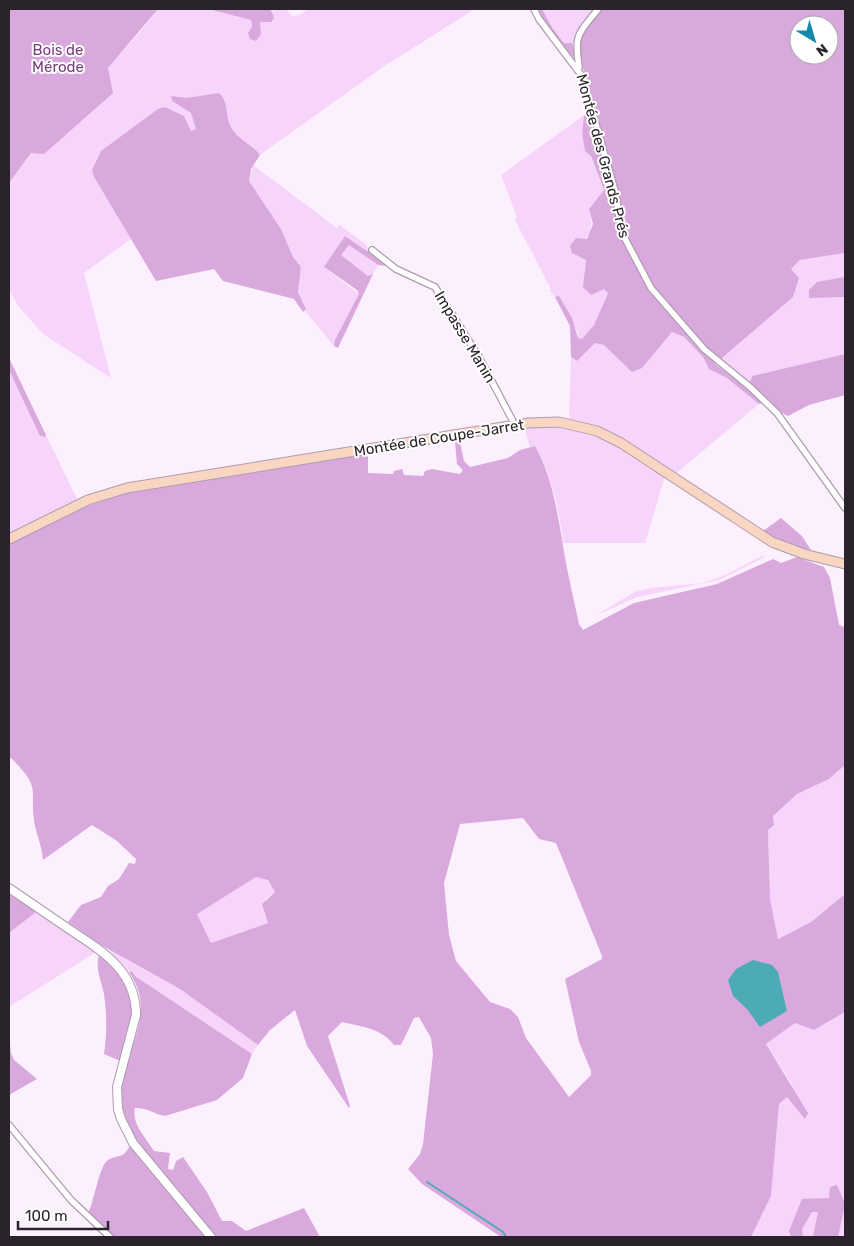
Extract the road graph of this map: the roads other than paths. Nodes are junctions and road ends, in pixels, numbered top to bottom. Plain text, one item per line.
1 (534, 9) edge
2 (598, 9) edge
3 (579, 69) junction
4 (372, 250) dead end
5 (515, 425) junction
6 (845, 508) edge
7 (9, 539) edge
8 (845, 564) edge
9 (9, 888) edge
10 (9, 1126) edge
11 (110, 1237) edge
12 (211, 1237) edge

1 - 3 street, Montée des Grands Prés
2 - 3 street
3 - 6 street, Montée des Grands Prés
4 - 5 street, Impasse Manin
5 - 7 main road, Montée de Coupe-Jarret
5 - 8 main road, Montée de Coupe-Jarret
9 - 12 street
10 - 11 street

